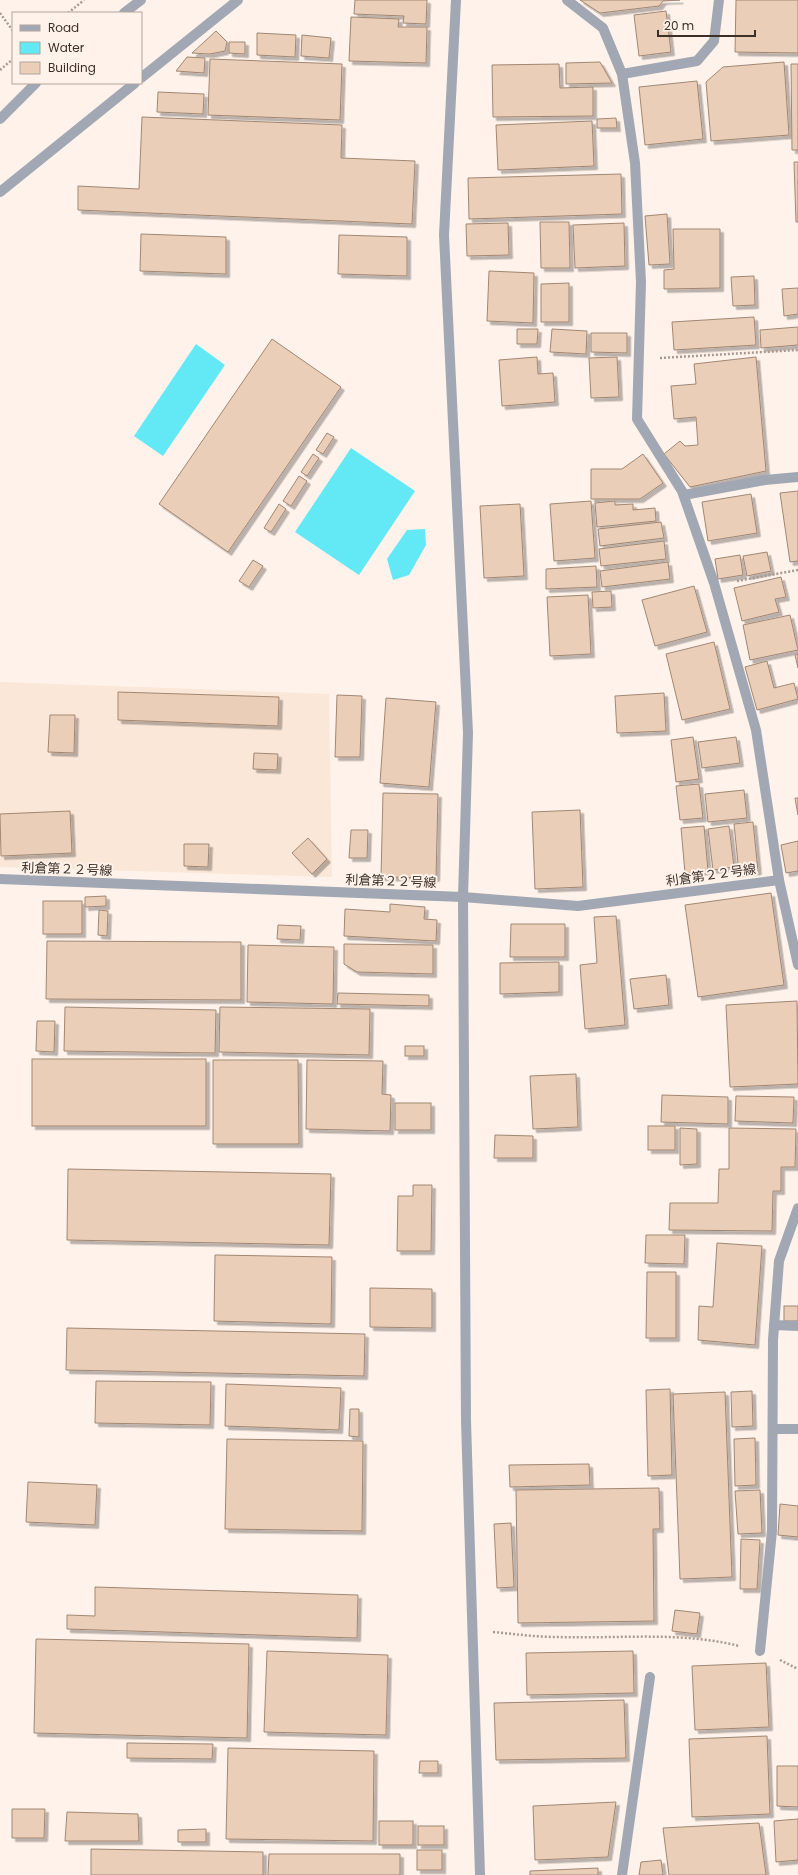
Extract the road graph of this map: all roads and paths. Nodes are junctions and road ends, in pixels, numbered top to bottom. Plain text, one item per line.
1 (84, 0) edge
2 (238, 0) edge
3 (456, 0) edge
4 (567, 0) edge
5 (719, 0) edge
6 (138, 1) edge
7 (69, 12) edge
8 (125, 12) edge
9 (0, 13) edge
10 (12, 30) edge
11 (12, 60) edge
12 (0, 70) edge
13 (622, 74) junction
14 (142, 77) edge
15 (35, 84) edge
16 (134, 84) edge
17 (0, 119) edge
18 (0, 192) edge
19 (798, 350) edge
20 (639, 359) junction
21 (798, 477) edge
22 (684, 495) junction
23 (798, 570) edge
24 (714, 583) junction
25 (0, 879) edge
26 (779, 880) junction
27 (463, 897) junction
28 (798, 965) edge
29 (798, 1208) edge
30 (774, 1325) junction
31 (798, 1326) edge
32 (773, 1429) junction
33 (798, 1429) edge
34 (473, 1631) junction
35 (760, 1651) junction
36 (798, 1669) edge
37 (650, 1677) dead end
38 (480, 1875) edge
39 (622, 1875) edge

1 - 7 path
2 - 14 street
3 - 27 street
4 - 13 street
5 - 13 street
6 - 8 street
9 - 10 path
11 - 12 path
13 - 20 street
15 - 17 street
16 - 18 street
19 - 20 path
20 - 22 street
21 - 22 street
22 - 24 street
23 - 24 path
24 - 26 street
25 - 27 street, 利倉第２２号線
26 - 27 street, 利倉第２２号線
26 - 28 street
27 - 34 street
29 - 30 street
30 - 31 street
30 - 32 street
32 - 33 street
32 - 35 street
34 - 35 path
34 - 38 street
35 - 36 path
37 - 39 street

